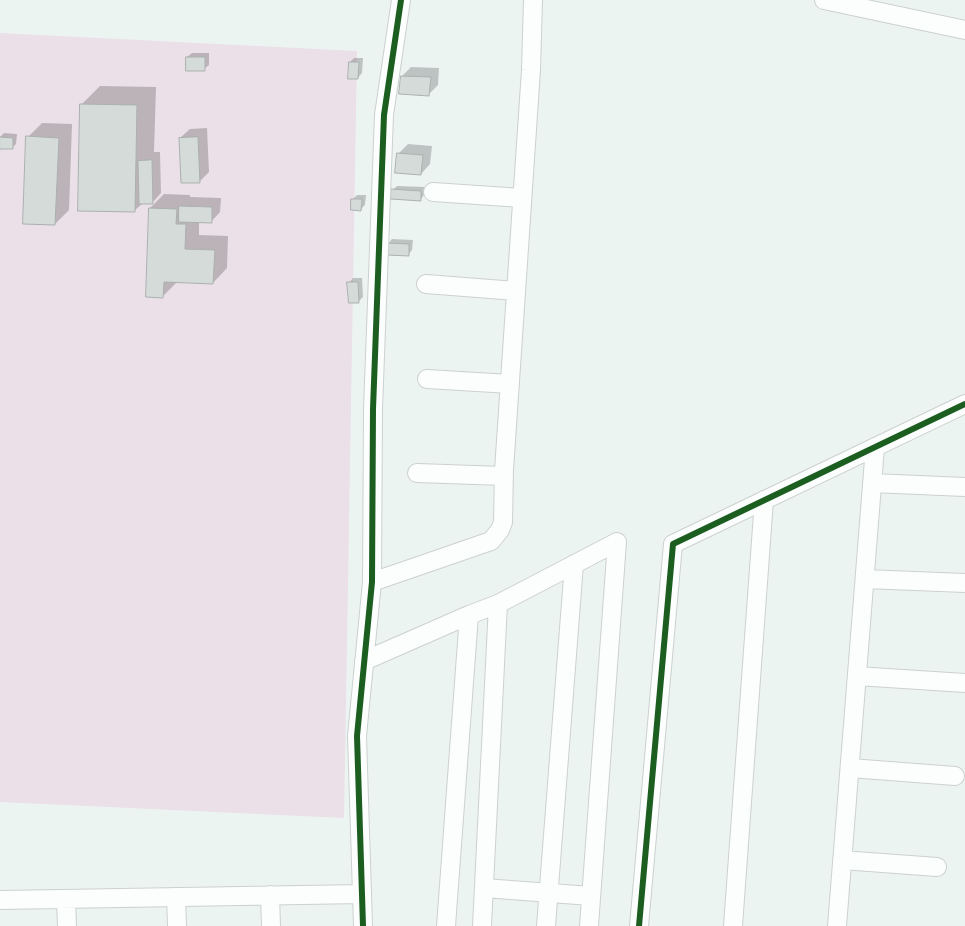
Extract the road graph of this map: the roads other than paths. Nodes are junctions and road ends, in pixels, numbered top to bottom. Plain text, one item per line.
1 (401, 0) edge
2 (533, 0) edge
3 (824, 0) edge
4 (965, 30) edge
5 (433, 192) dead end
6 (522, 198) junction
7 (426, 284) dead end
8 (516, 291) junction
9 (427, 379) dead end
10 (510, 384) junction
11 (965, 404) edge
12 (875, 447) junction
13 (417, 473) dead end
14 (504, 476) junction
15 (872, 483) junction
16 (965, 487) edge
17 (764, 500) junction
18 (574, 564) junction
19 (865, 579) junction
20 (372, 582) junction
21 (965, 583) edge
22 (498, 604) junction
23 (470, 615) junction
24 (364, 661) junction
25 (857, 676) junction
26 (965, 683) edge
27 (850, 768) junction
28 (955, 776) dead end
29 (842, 860) junction
30 (937, 867) dead end
31 (484, 888) junction
32 (549, 893) junction
33 (362, 894) junction
34 (270, 895) junction
35 (591, 896) junction
36 (176, 897) junction
37 (66, 899) junction
38 (0, 900) edge
39 (67, 926) edge
40 (176, 926) edge
41 (271, 926) edge
42 (363, 926) edge
43 (446, 926) edge
44 (482, 926) edge
45 (546, 926) edge
46 (589, 926) edge
47 (639, 926) edge
48 (732, 926) edge
49 (837, 926) edge

1 - 20 street
2 - 6 street
3 - 4 street
5 - 6 street
6 - 8 street
7 - 8 street
8 - 10 street
9 - 10 street
10 - 14 street
11 - 12 street
12 - 15 street
12 - 17 street
13 - 14 street
14 - 20 street
15 - 16 street
15 - 19 street
17 - 47 street
17 - 48 street
18 - 22 street
18 - 32 street
18 - 35 street
19 - 21 street
19 - 25 street
20 - 24 street
22 - 23 street
22 - 31 street
23 - 24 street
23 - 43 street
24 - 33 street
25 - 26 street
25 - 27 street
27 - 28 street
27 - 29 street
29 - 30 street
29 - 49 street
31 - 32 street
31 - 44 street
32 - 35 street
32 - 45 street
33 - 34 street
33 - 42 street
34 - 36 street
34 - 41 street
35 - 46 street
36 - 37 street
36 - 40 street
37 - 38 street
37 - 39 street

